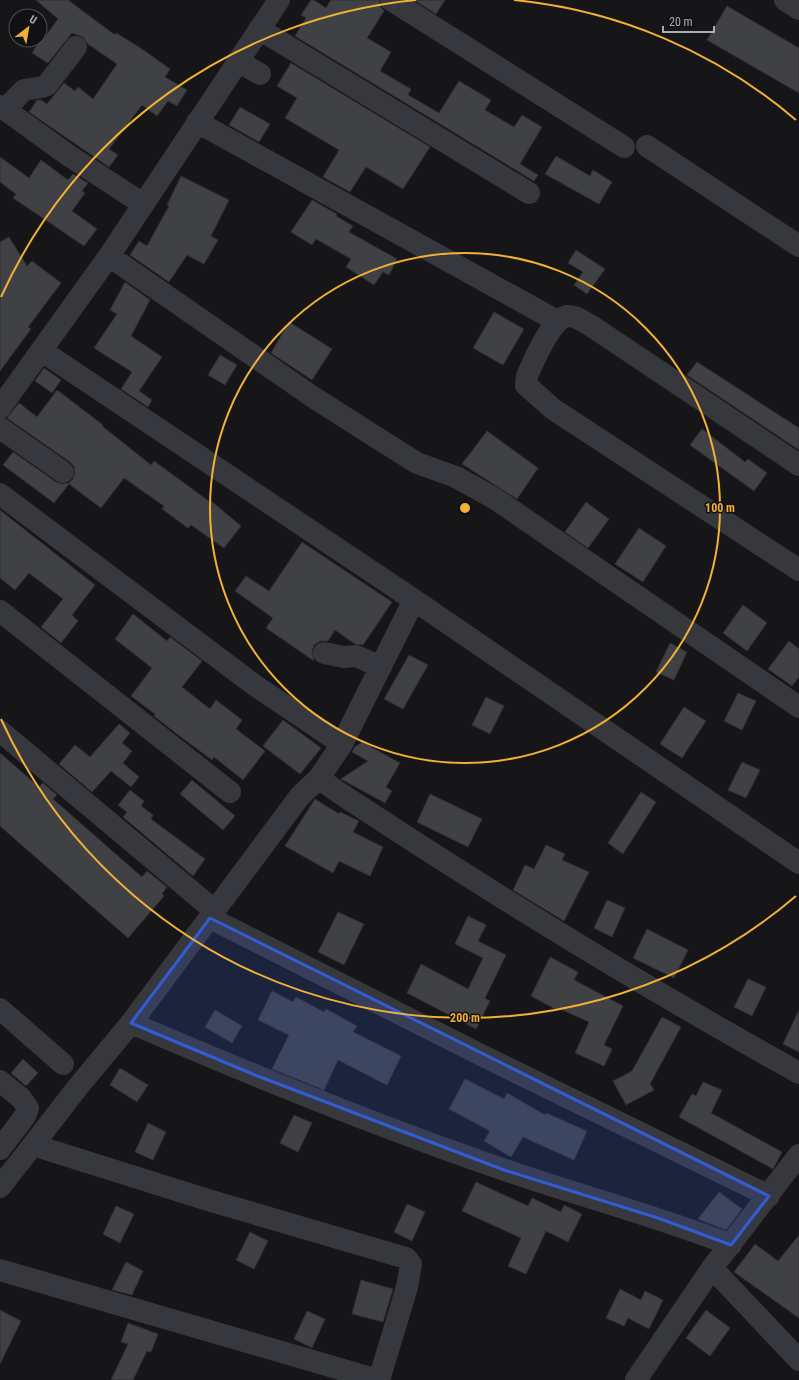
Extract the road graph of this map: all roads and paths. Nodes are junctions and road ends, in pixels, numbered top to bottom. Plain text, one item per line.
1 (279, 0) edge
2 (391, 0) edge
3 (785, 0) edge
4 (799, 9) edge
5 (259, 29) junction
6 (76, 47) dead end
7 (237, 61) junction
8 (260, 74) dead end
9 (2, 108) edge
10 (197, 122) junction
11 (648, 146) dead end
12 (624, 147) dead end
13 (529, 193) dead end
14 (143, 204) junction
15 (799, 246) edge
16 (109, 256) junction
17 (557, 321) junction
18 (42, 351) junction
19 (0, 408) edge
20 (0, 428) edge
21 (799, 465) edge
22 (63, 472) dead end
23 (0, 494) edge
24 (799, 570) edge
25 (414, 600) junction
26 (0, 611) edge
27 (324, 653) dead end
28 (381, 667) junction
29 (799, 707) edge
30 (0, 731) edge
31 (342, 744) junction
32 (319, 778) junction
33 (230, 792) dead end
34 (799, 863) edge
35 (212, 915) junction
36 (0, 1009) edge
37 (131, 1023) junction
38 (63, 1064) dead end
39 (799, 1073) edge
40 (0, 1081) edge
41 (33, 1145) junction
42 (0, 1148) edge
43 (796, 1166) edge
44 (0, 1187) edge
45 (769, 1196) junction
46 (731, 1244) junction
47 (712, 1268) junction
48 (0, 1270) edge
49 (799, 1360) edge
50 (378, 1380) edge
51 (636, 1380) edge

1 - 5 street
2 - 12 street
3 - 4 street
5 - 7 street
5 - 13 street
6 - 9 street
7 - 8 street
7 - 10 street
9 - 14 street
10 - 14 street
10 - 17 street
11 - 15 street
14 - 16 street
16 - 18 street
16 - 29 street
17 - 21 street
17 - 24 street
18 - 19 street
18 - 25 street
20 - 22 street
23 - 31 street
25 - 28 street
25 - 34 street
26 - 33 street
27 - 28 street
28 - 31 street
30 - 35 street
31 - 32 street
32 - 35 street
32 - 39 street
35 - 37 street
35 - 45 street
36 - 38 street
37 - 41 street
37 - 46 street
40 - 42 street
41 - 44 street
41 - 50 street
43 - 45 street
45 - 46 street
46 - 47 street
47 - 49 street
47 - 51 street
48 - 50 street

